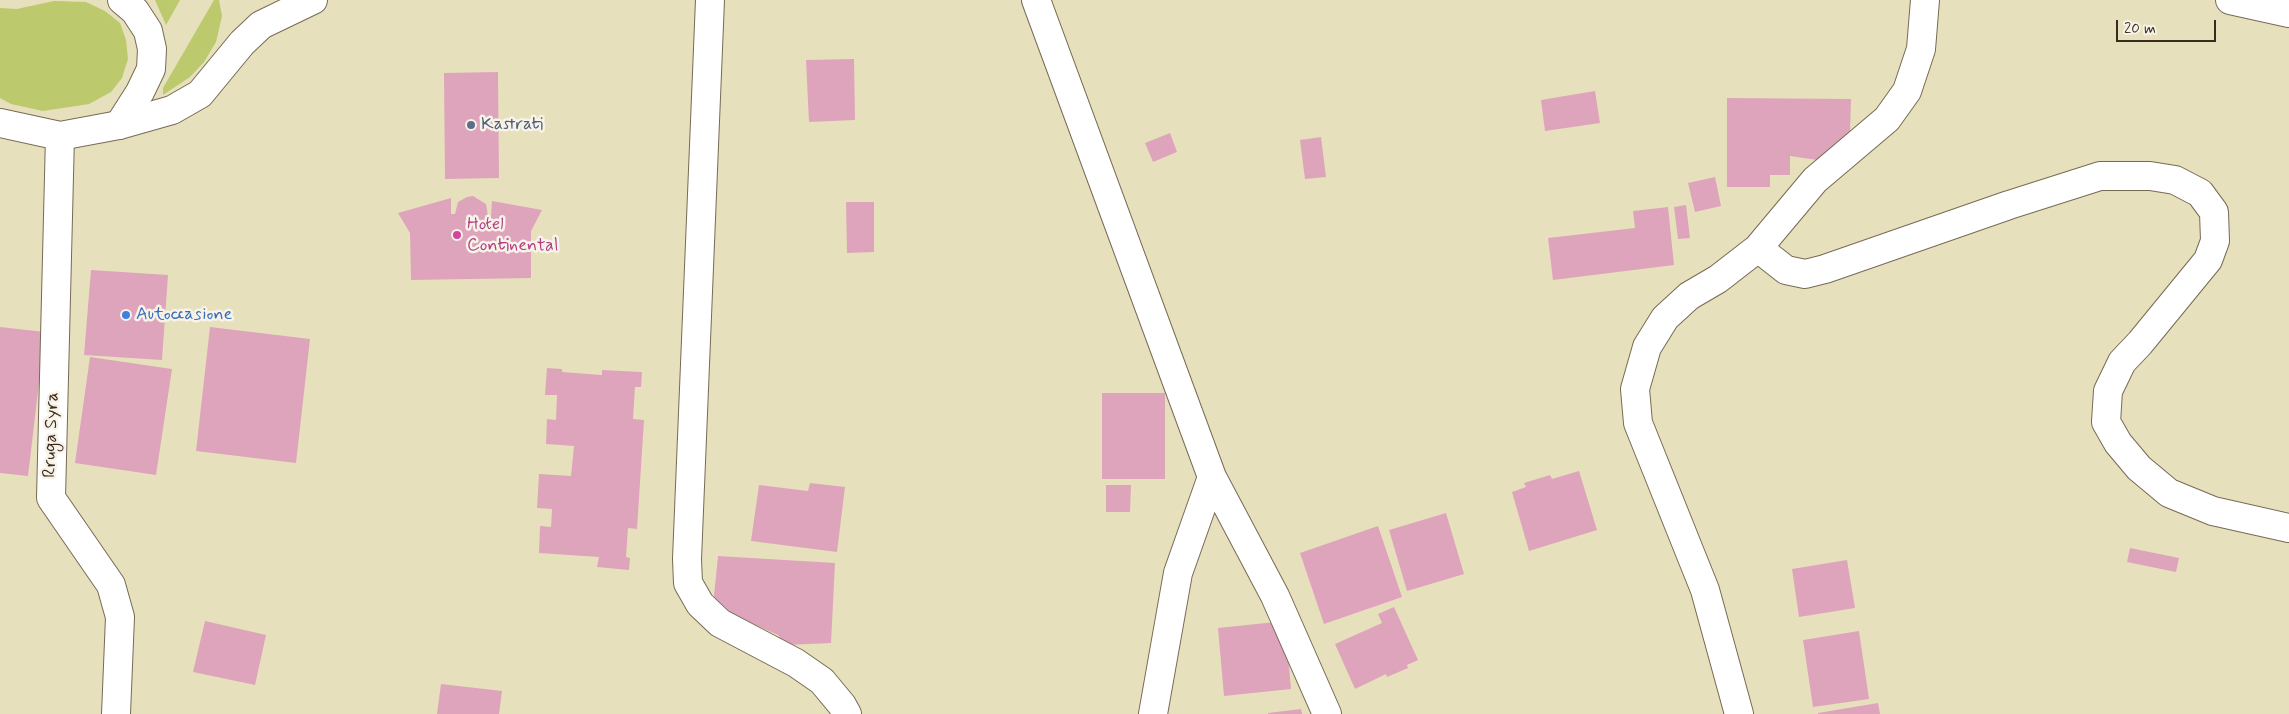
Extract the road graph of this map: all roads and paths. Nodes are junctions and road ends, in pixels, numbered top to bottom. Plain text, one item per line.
1 (122, 0) edge
2 (313, 0) edge
3 (710, 0) edge
4 (1036, 0) edge
5 (1926, 0) edge
6 (2230, 0) edge
7 (2289, 13) edge
8 (0, 123) edge
9 (119, 125) junction
10 (60, 136) junction
11 (1758, 248) junction
12 (1212, 477) junction
13 (2289, 528) edge
14 (116, 714) edge
15 (847, 714) edge
16 (1154, 714) edge
17 (1327, 714) edge
18 (1739, 714) edge

1 - 9 main road
2 - 9 main road
3 - 15 main road
4 - 12 main road
5 - 11 main road
6 - 7 main road
8 - 10 main road
9 - 10 main road
10 - 14 main road, Rruga Syra
11 - 13 main road
11 - 18 main road
12 - 16 main road
12 - 17 main road

